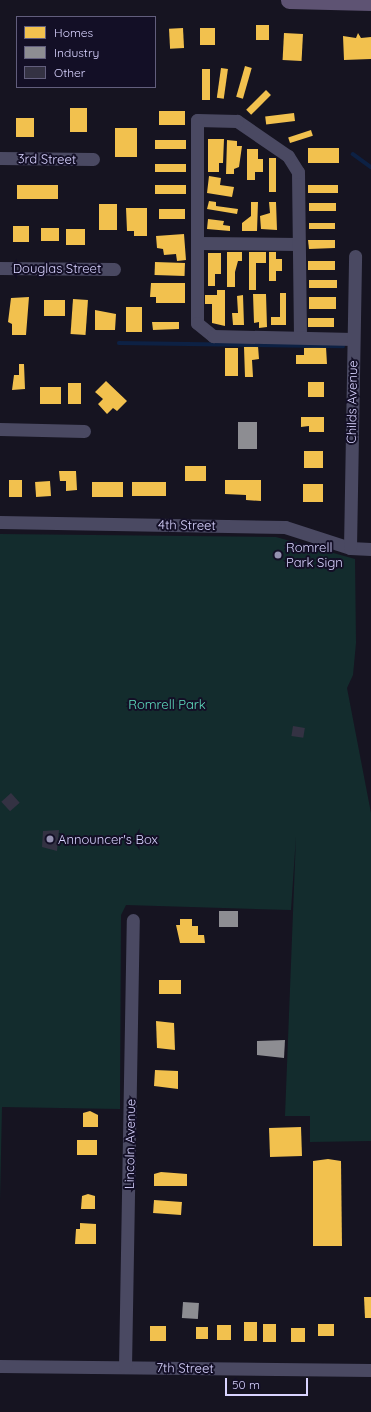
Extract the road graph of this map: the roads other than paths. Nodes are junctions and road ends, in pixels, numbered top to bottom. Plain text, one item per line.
1 (289, 0) edge
2 (371, 2) edge
3 (0, 158) edge
4 (93, 159) dead end
5 (198, 243) junction
6 (298, 244) junction
7 (355, 256) dead end
8 (0, 268) edge
9 (114, 269) dead end
10 (300, 336) junction
11 (353, 339) junction
12 (0, 429) edge
13 (84, 430) dead end
14 (0, 522) edge
15 (350, 548) junction
16 (371, 549) edge
17 (133, 920) dead end
18 (0, 1366) edge
19 (125, 1367) junction
20 (371, 1370) edge

1 - 2 main road
3 - 4 street, 3rd Street
5 - 6 street
5 - 6 street
5 - 10 street
6 - 10 street
7 - 11 street, Childs Avenue
8 - 9 street, Douglas Street
10 - 11 street
11 - 15 street, Childs Avenue
12 - 13 street
14 - 15 street, 4th Street
15 - 16 street, 4th Street
17 - 19 street, Lincoln Avenue
18 - 19 street, 7th Street
19 - 20 street, 7th Street

